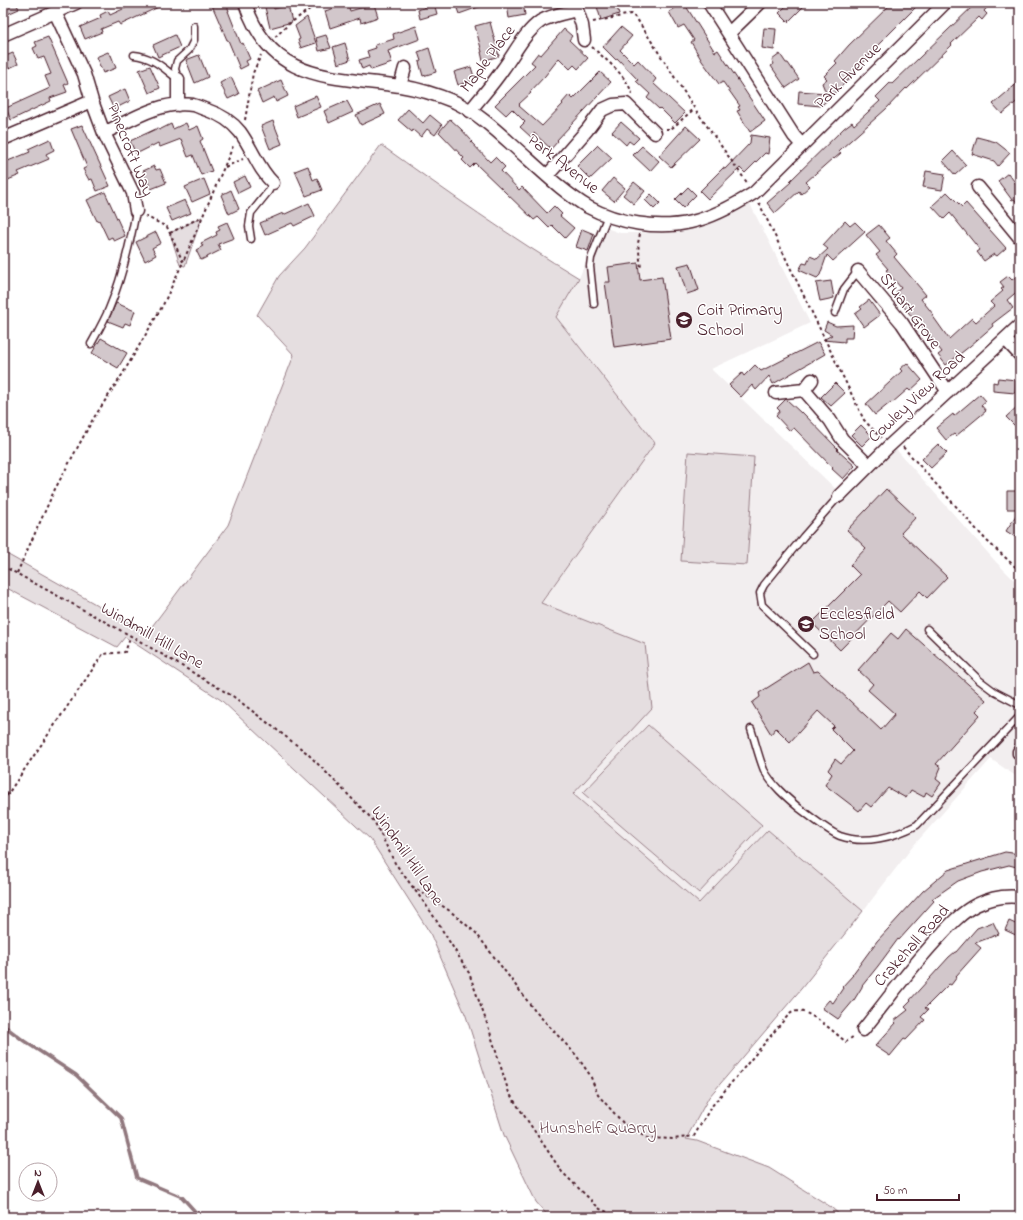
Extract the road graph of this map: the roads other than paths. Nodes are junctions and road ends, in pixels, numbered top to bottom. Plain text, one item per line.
1 (76, 3) edge
2 (245, 3) edge
3 (709, 3) edge
4 (760, 3) edge
5 (945, 3) edge
6 (576, 7) edge
7 (56, 12) junction
8 (194, 26) dead end
9 (729, 33) junction
10 (3, 35) edge
11 (584, 40) road end
12 (134, 55) dead end
13 (405, 68) dead end
14 (178, 79) junction
15 (400, 86) junction
16 (92, 101) junction
17 (178, 104) junction
18 (470, 111) junction
19 (104, 133) junction
20 (656, 133) road end
21 (3, 139) edge
22 (802, 145) junction
23 (546, 176) junction
24 (273, 183) joint
25 (978, 187) dead end
26 (136, 211) joint
27 (608, 215) junction
28 (1020, 238) edge
29 (251, 239) dead end
30 (858, 271) joint
31 (594, 304) dead end
32 (835, 313) dead end
33 (1020, 325) edge
34 (1005, 339) junction
35 (91, 344) dead end
36 (1020, 355) edge
37 (812, 380) dead end
38 (804, 390) junction
39 (948, 392) junction
40 (776, 393) dead end
41 (869, 466) junction
42 (839, 496) joint
43 (927, 629) dead end
44 (813, 654) dead end
45 (1020, 705) edge
46 (1020, 716) edge
47 (751, 729) dead end
48 (1020, 744) edge
49 (1020, 758) edge
50 (1020, 897) edge
51 (863, 1030) road end

1 - 7 street
2 - 15 street, Park Avenue
3 - 9 street
4 - 9 street
5 - 22 street, Park Avenue
6 - 11 street, Maple Place
6 - 18 street, Maple Place
7 - 10 street
7 - 16 street, Pinecroft Way
8 - 14 lane
9 - 22 street
12 - 14 lane
13 - 15 street
14 - 17 street
15 - 18 street, Park Avenue
16 - 19 street, Pinecroft Way
16 - 21 street
17 - 19 street
17 - 24 street
18 - 23 street, Park Avenue
19 - 26 street, Pinecroft Way
20 - 23 street
22 - 27 street, Park Avenue
23 - 27 street, Park Avenue
24 - 29 lane
25 - 28 street
26 - 35 lane
27 - 31 lane
30 - 32 lane
30 - 39 street, Stuart Grove
33 - 34 street, Cowley View Road
34 - 36 street
34 - 39 street, Cowley View Road
37 - 38 street
38 - 40 street
38 - 41 street
39 - 41 street, Cowley View Road
41 - 42 street, Cowley View Road
42 - 44 lane
43 - 45 lane
46 - 47 lane
48 - 49 lane
50 - 51 street, Crakehall Road

